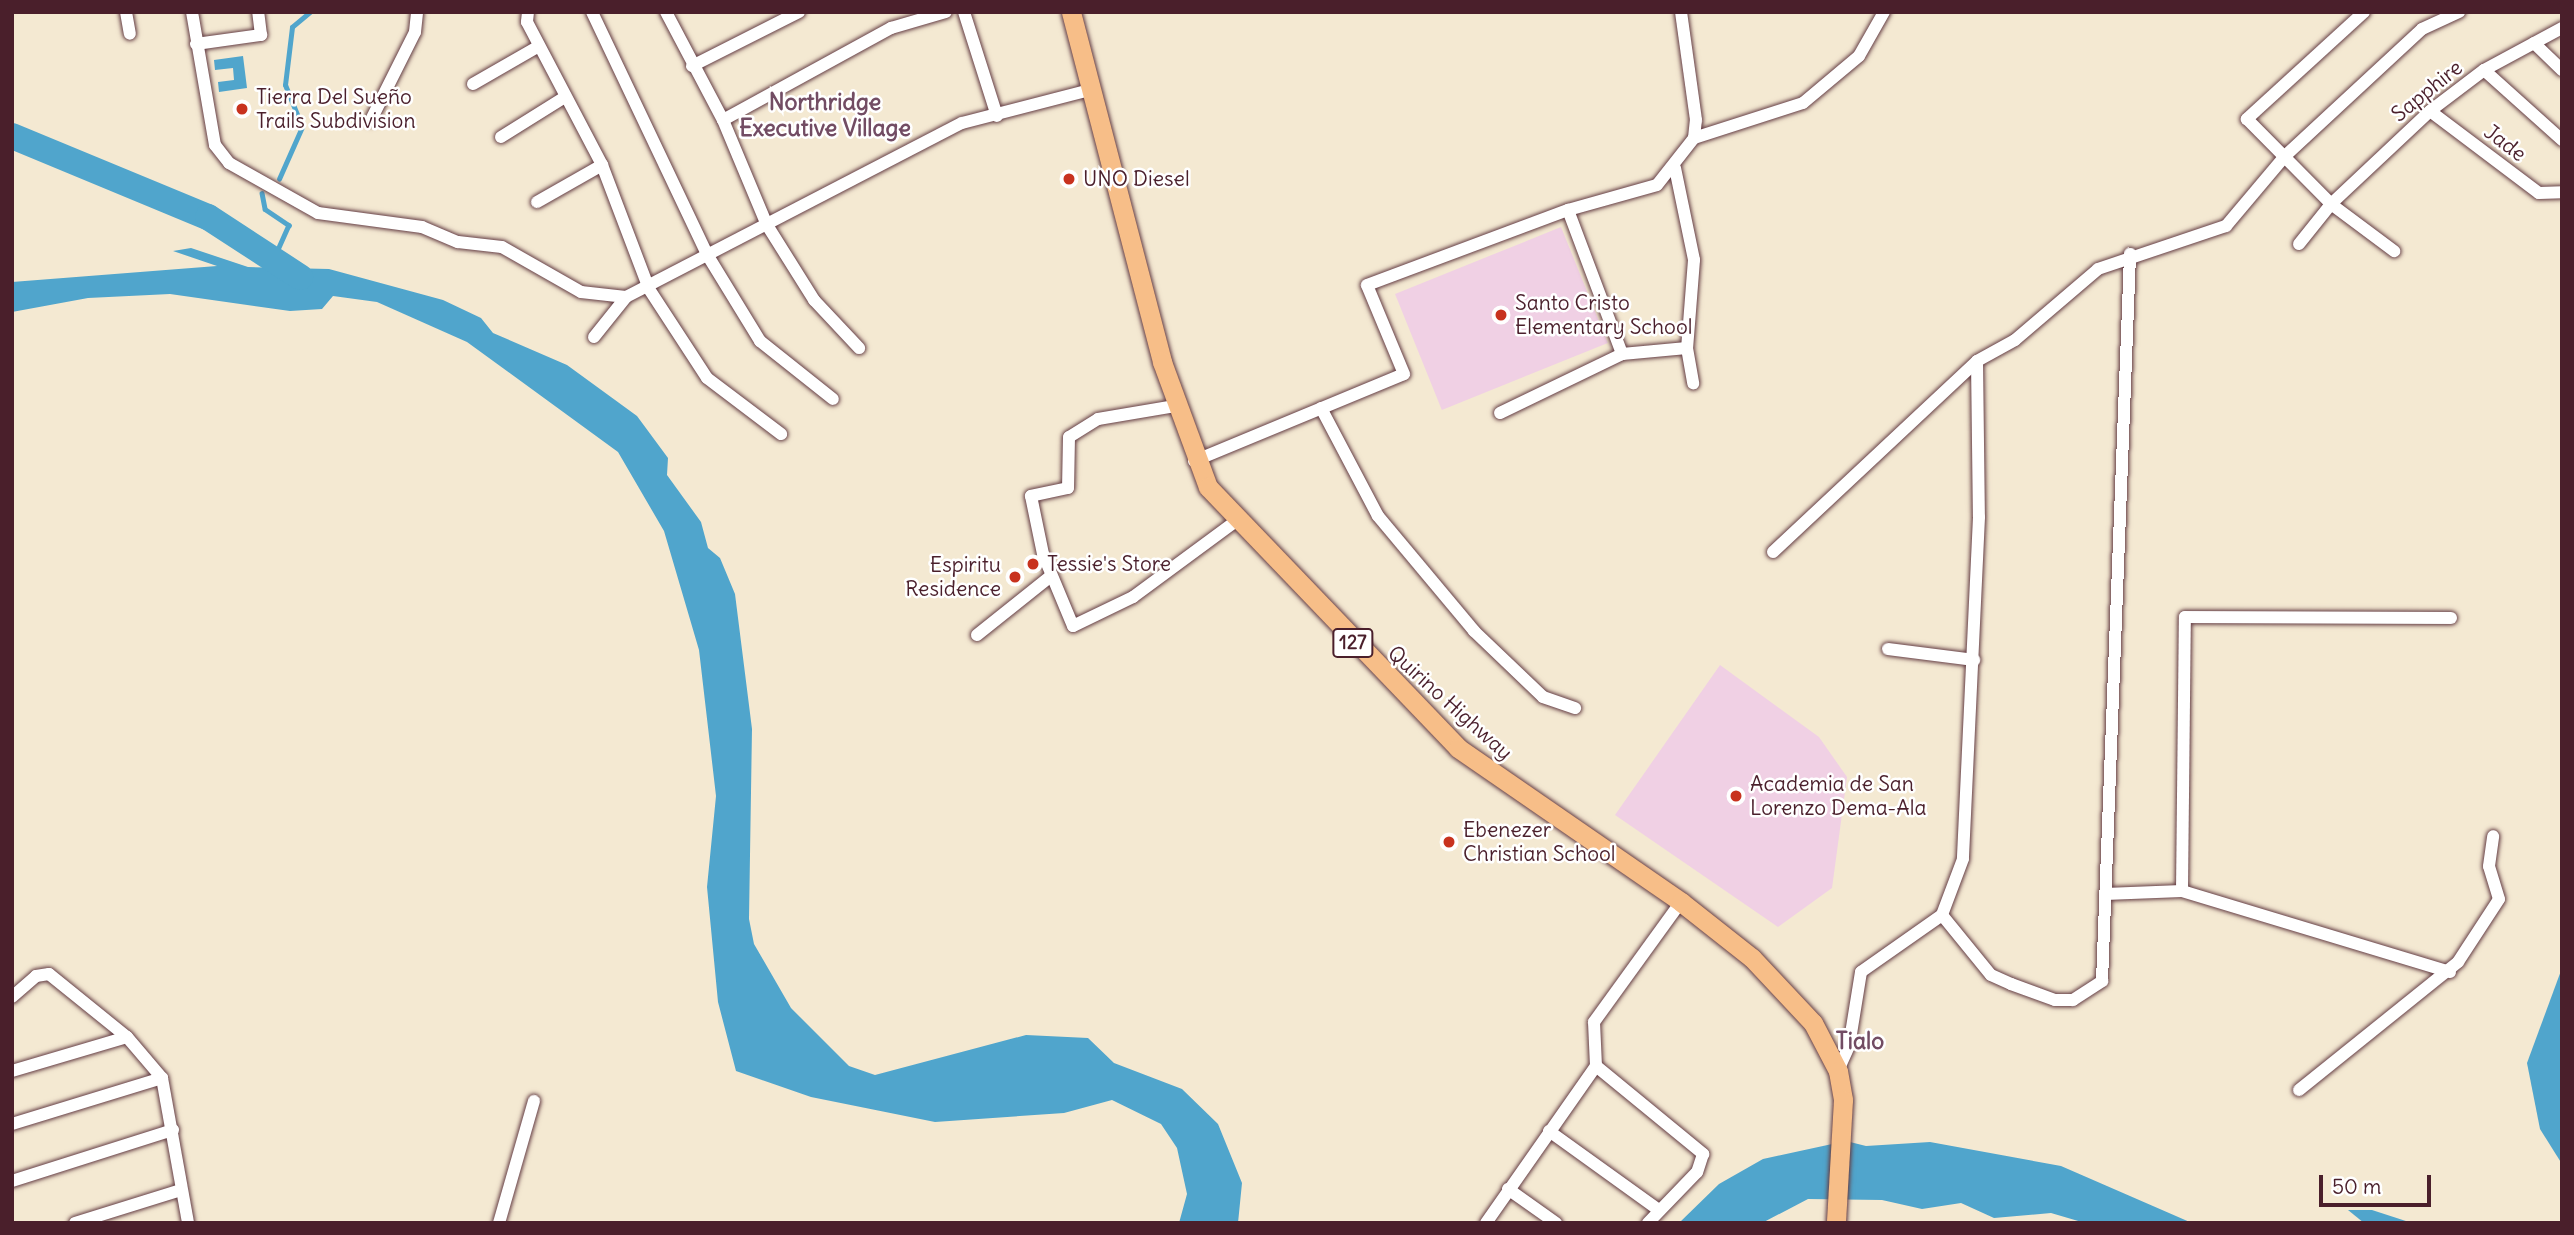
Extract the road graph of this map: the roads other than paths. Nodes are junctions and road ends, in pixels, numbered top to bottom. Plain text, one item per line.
1 (127, 12) edge
2 (192, 12) edge
3 (258, 12) edge
4 (417, 12) edge
5 (528, 12) edge
6 (592, 12) edge
7 (666, 12) edge
8 (799, 12) edge
9 (946, 12) edge
10 (964, 12) edge
11 (1071, 12) edge
12 (1681, 12) edge
13 (1884, 12) edge
14 (2364, 12) edge
15 (2459, 12) edge
16 (2562, 28) edge
17 (130, 34) dead end
18 (2534, 43) junction
19 (196, 44) junction
20 (539, 46) junction
21 (692, 66) junction
22 (2484, 70) junction
23 (2562, 70) edge
24 (473, 84) dead end
25 (1093, 89) junction
26 (565, 97) junction
27 (2430, 111) junction
28 (997, 116) junction
29 (371, 120) dead end
30 (723, 120) junction
31 (502, 137) dead end
32 (1694, 138) junction
33 (2562, 140) edge
34 (2285, 156) junction
35 (601, 165) junction
36 (1675, 168) junction
37 (2562, 192) edge
38 (537, 202) dead end
39 (2330, 204) junction
40 (1568, 210) junction
41 (767, 225) junction
42 (2299, 244) dead end
43 (2394, 251) dead end
44 (2130, 254) junction
45 (708, 257) junction
46 (649, 289) junction
47 (626, 298) junction
48 (594, 337) dead end
49 (859, 348) dead end
50 (1687, 348) junction
51 (1622, 354) junction
52 (1977, 361) junction
53 (1693, 383) dead end
54 (833, 398) dead end
55 (1175, 405) junction
56 (1321, 408) junction
57 (1500, 413) dead end
58 (781, 434) dead end
59 (1194, 461) junction
60 (1236, 521) junction
61 (1773, 552) dead end
62 (1051, 576) junction
63 (2451, 618) dead end
64 (977, 635) dead end
65 (1888, 649) dead end
66 (1974, 660) junction
67 (1575, 708) dead end
68 (2493, 836) dead end
69 (2182, 891) junction
70 (2105, 894) junction
71 (1681, 902) junction
72 (1942, 915) junction
73 (2450, 972) junction
74 (12, 998) edge
75 (127, 1037) junction
76 (1596, 1066) junction
77 (1838, 1070) junction
78 (12, 1071) edge
79 (162, 1078) junction
80 (2299, 1090) dead end
81 (534, 1101) dead end
82 (12, 1124) edge
83 (173, 1130) junction
84 (1549, 1131) junction
85 (12, 1181) edge
86 (1508, 1189) junction
87 (181, 1190) junction
88 (1659, 1210) junction
89 (75, 1223) edge
90 (188, 1223) edge
91 (499, 1223) edge
92 (1486, 1223) edge
93 (1556, 1223) edge
94 (1648, 1223) edge
95 (1836, 1223) edge

1 - 17 street
2 - 19 street
3 - 19 street
4 - 29 street
5 - 20 street
6 - 45 street
7 - 21 street
8 - 21 street
9 - 30 street
10 - 28 street
11 - 25 main road, Quirino Highway / 127
12 - 32 street
13 - 32 street
14 - 34 street
15 - 34 street
16 - 18 street, Sapphire
18 - 22 street, Sapphire
18 - 23 street
19 - 47 street
20 - 24 street
20 - 26 street
21 - 30 street
22 - 27 street, Sapphire
22 - 33 street
25 - 28 street
25 - 55 main road, Quirino Highway / 127
26 - 31 street
26 - 35 street
27 - 37 street, Jade
27 - 39 street, Sapphire
28 - 41 street
30 - 41 street
32 - 36 street
34 - 39 street
34 - 44 street
35 - 38 street
35 - 46 street
36 - 40 street
36 - 50 street
39 - 42 street, Sapphire
39 - 43 street
40 - 51 street
40 - 56 street
41 - 45 street
41 - 49 street
44 - 52 street
44 - 70 street
45 - 46 street
45 - 54 street
46 - 47 street
46 - 58 street
47 - 48 street
50 - 51 street
50 - 53 street
51 - 57 street
52 - 61 street
52 - 66 street
55 - 59 main road, Quirino Highway / 127
55 - 62 street
56 - 59 street
56 - 67 street
59 - 60 main road, Quirino Highway / 127
60 - 62 street
60 - 71 main road, Quirino Highway / 127
62 - 64 street
63 - 69 street
65 - 66 street
66 - 72 street
68 - 73 street
69 - 70 street
69 - 73 street
70 - 72 street
71 - 76 street
71 - 77 main road, Quirino Highway / 127
72 - 77 street
73 - 80 street
74 - 75 street
75 - 78 street
75 - 79 street
76 - 84 street
76 - 88 street
77 - 95 main road, Quirino Highway / 127
79 - 82 street
79 - 83 street
81 - 91 street
83 - 85 street
83 - 87 street
84 - 86 street
84 - 88 street
86 - 92 street
86 - 93 street
87 - 89 street
87 - 90 street
88 - 94 street

